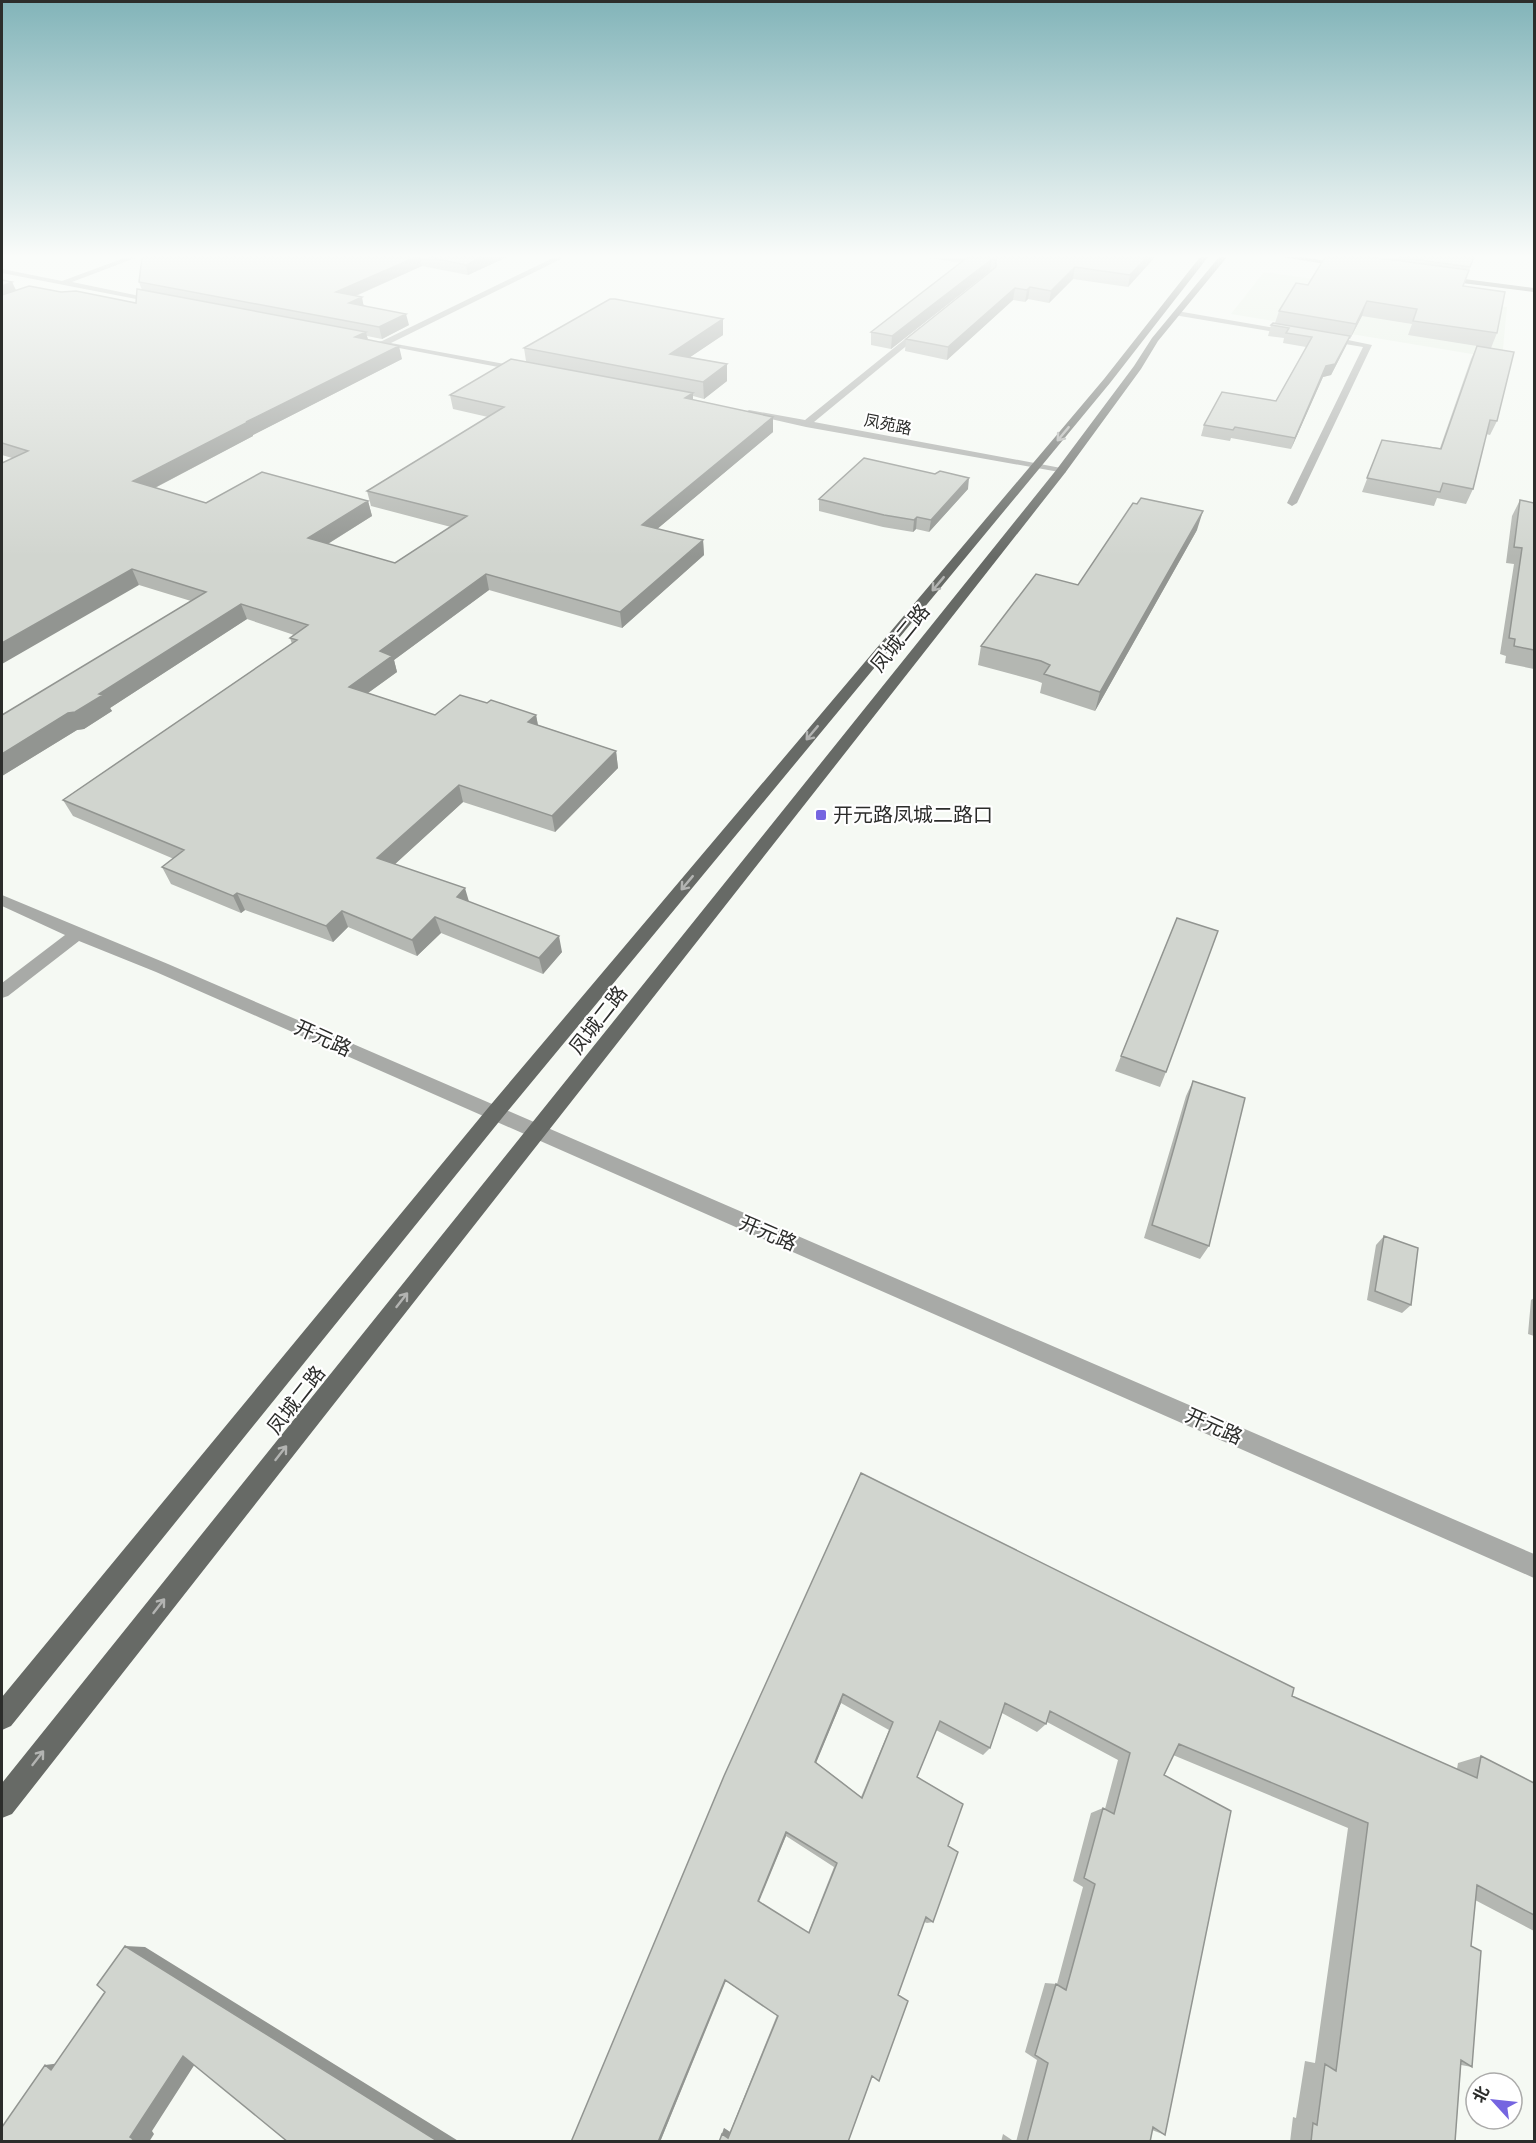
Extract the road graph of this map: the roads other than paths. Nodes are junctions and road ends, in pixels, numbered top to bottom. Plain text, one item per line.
1 (451, 357) edge
2 (889, 357) edge
3 (1126, 357) edge
4 (1145, 357) edge
5 (1362, 357) edge
6 (534, 373) edge
7 (739, 411) edge
8 (806, 424) junction
9 (1035, 467) junction
10 (1061, 471) junction
11 (1292, 503) dead end
12 (2, 900) edge
13 (77, 934) junction
14 (2, 992) edge
15 (495, 1113) junction
16 (536, 1133) junction
17 (1534, 1566) edge
18 (2, 1717) edge
19 (2, 1804) edge

1 - 6 street
2 - 8 street
3 -> 9 main road, 凤城二路
4 - 10 main road, 凤城二路
5 - 11 street
7 - 8 street, 凤苑路
8 - 9 street, 凤苑路
9 - 10 street, 凤苑路
9 -> 15 main road, 凤城二路
10 - 16 main road, 凤城二路
12 - 13 street, 开元路
13 - 14 street
13 - 15 street, 开元路
15 - 16 street, 开元路
15 - 18 main road, 凤城二路
16 - 17 street, 开元路
19 -> 16 main road, 凤城二路

